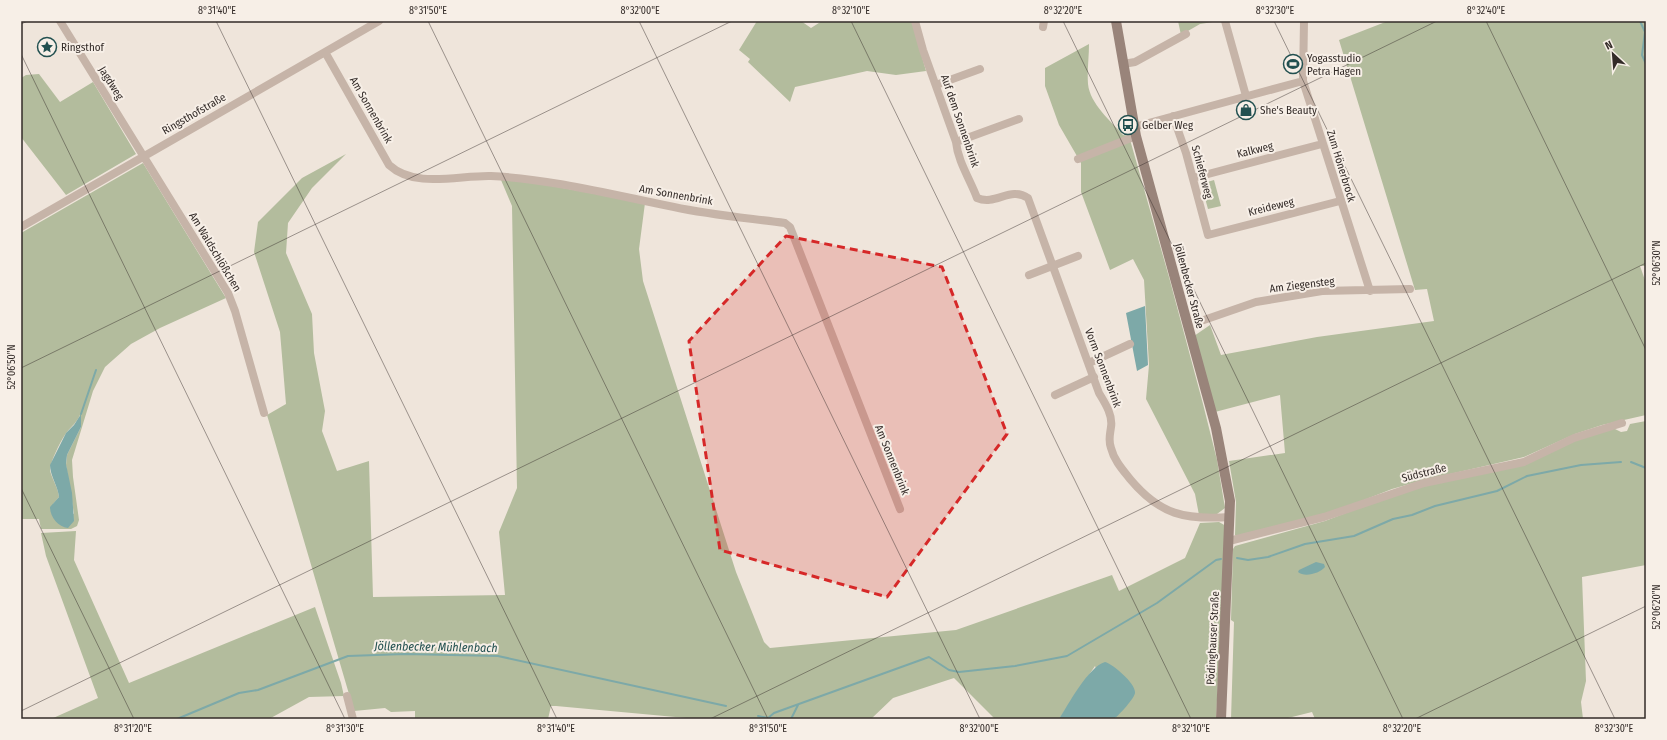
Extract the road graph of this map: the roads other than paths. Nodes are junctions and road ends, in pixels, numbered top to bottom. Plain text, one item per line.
1 (60, 21) edge
2 (379, 21) edge
3 (915, 21) edge
4 (1116, 21) edge
5 (1225, 21) edge
6 (1304, 21) edge
7 (1186, 34) dead end
8 (325, 52) junction
9 (1123, 64) junction
10 (980, 70) dead end
11 (1303, 80) junction
12 (936, 85) junction
13 (1246, 96) junction
14 (1173, 116) junction
15 (1019, 118) dead end
16 (1135, 132) junction
17 (956, 142) junction
18 (1322, 144) junction
19 (144, 156) junction
20 (1078, 160) dead end
21 (1193, 178) junction
22 (1340, 201) junction
23 (21, 227) edge
24 (1208, 234) joint
25 (1078, 256) dead end
26 (1053, 266) junction
27 (1029, 276) dead end
28 (1410, 289) dead end
29 (1062, 291) joint
30 (1370, 291) junction
31 (1201, 321) dead end
32 (1130, 344) dead end
33 (1089, 363) junction
34 (1094, 377) junction
35 (1055, 396) dead end
36 (264, 413) dead end
37 (1622, 423) dead end
38 (900, 510) dead end
39 (1230, 517) junction
40 (1229, 541) junction
41 (1229, 559) joint
42 (347, 696) dead end
43 (353, 719) edge
44 (1221, 719) edge

1 - 19 street, Jagdweg
2 - 8 street, Ringsthofstraße
3 - 12 street, Auf dem Sonnenbrink
4 - 9 main road, Jöllenbecker Straße
5 - 13 street
6 - 11 street, Zum Hönerbrock
7 - 9 street
8 - 19 street, Ringsthofstraße
8 - 38 street, Am Sonnenbrink
9 - 16 main road, Jöllenbecker Straße
10 - 12 street
11 - 13 street
11 - 18 street, Zum Hönerbrock
12 - 17 street, Auf dem Sonnenbrink
13 - 14 street
14 - 16 street
14 - 21 street, Schieferweg
15 - 17 street
16 - 20 street
16 - 39 main road, Jöllenbecker Straße
17 - 26 street, Auf dem Sonnenbrink
18 - 21 street, Kalkweg
18 - 22 street, Zum Hönerbrock
19 - 23 street, Ringsthofstraße
19 - 36 street, Am Waldschlößchen
21 - 24 street, Schieferweg
22 - 24 street, Kreideweg
22 - 30 street, Zum Hönerbrock
25 - 26 street
26 - 27 street
26 - 29 street, Auf dem Sonnenbrink
28 - 30 street, Am Ziegensteg
29 - 33 street, Vorm Sonnenbrink
30 - 31 street, Am Ziegensteg
32 - 33 street
33 - 34 street, Vorm Sonnenbrink
34 - 35 street
34 - 39 street, Vorm Sonnenbrink
37 - 40 street, Südstraße
39 - 40 main road, Jöllenbecker Straße
40 - 41 main road, Jöllenbecker Straße
41 - 44 main road, Pödinghauser Straße
42 - 43 street

